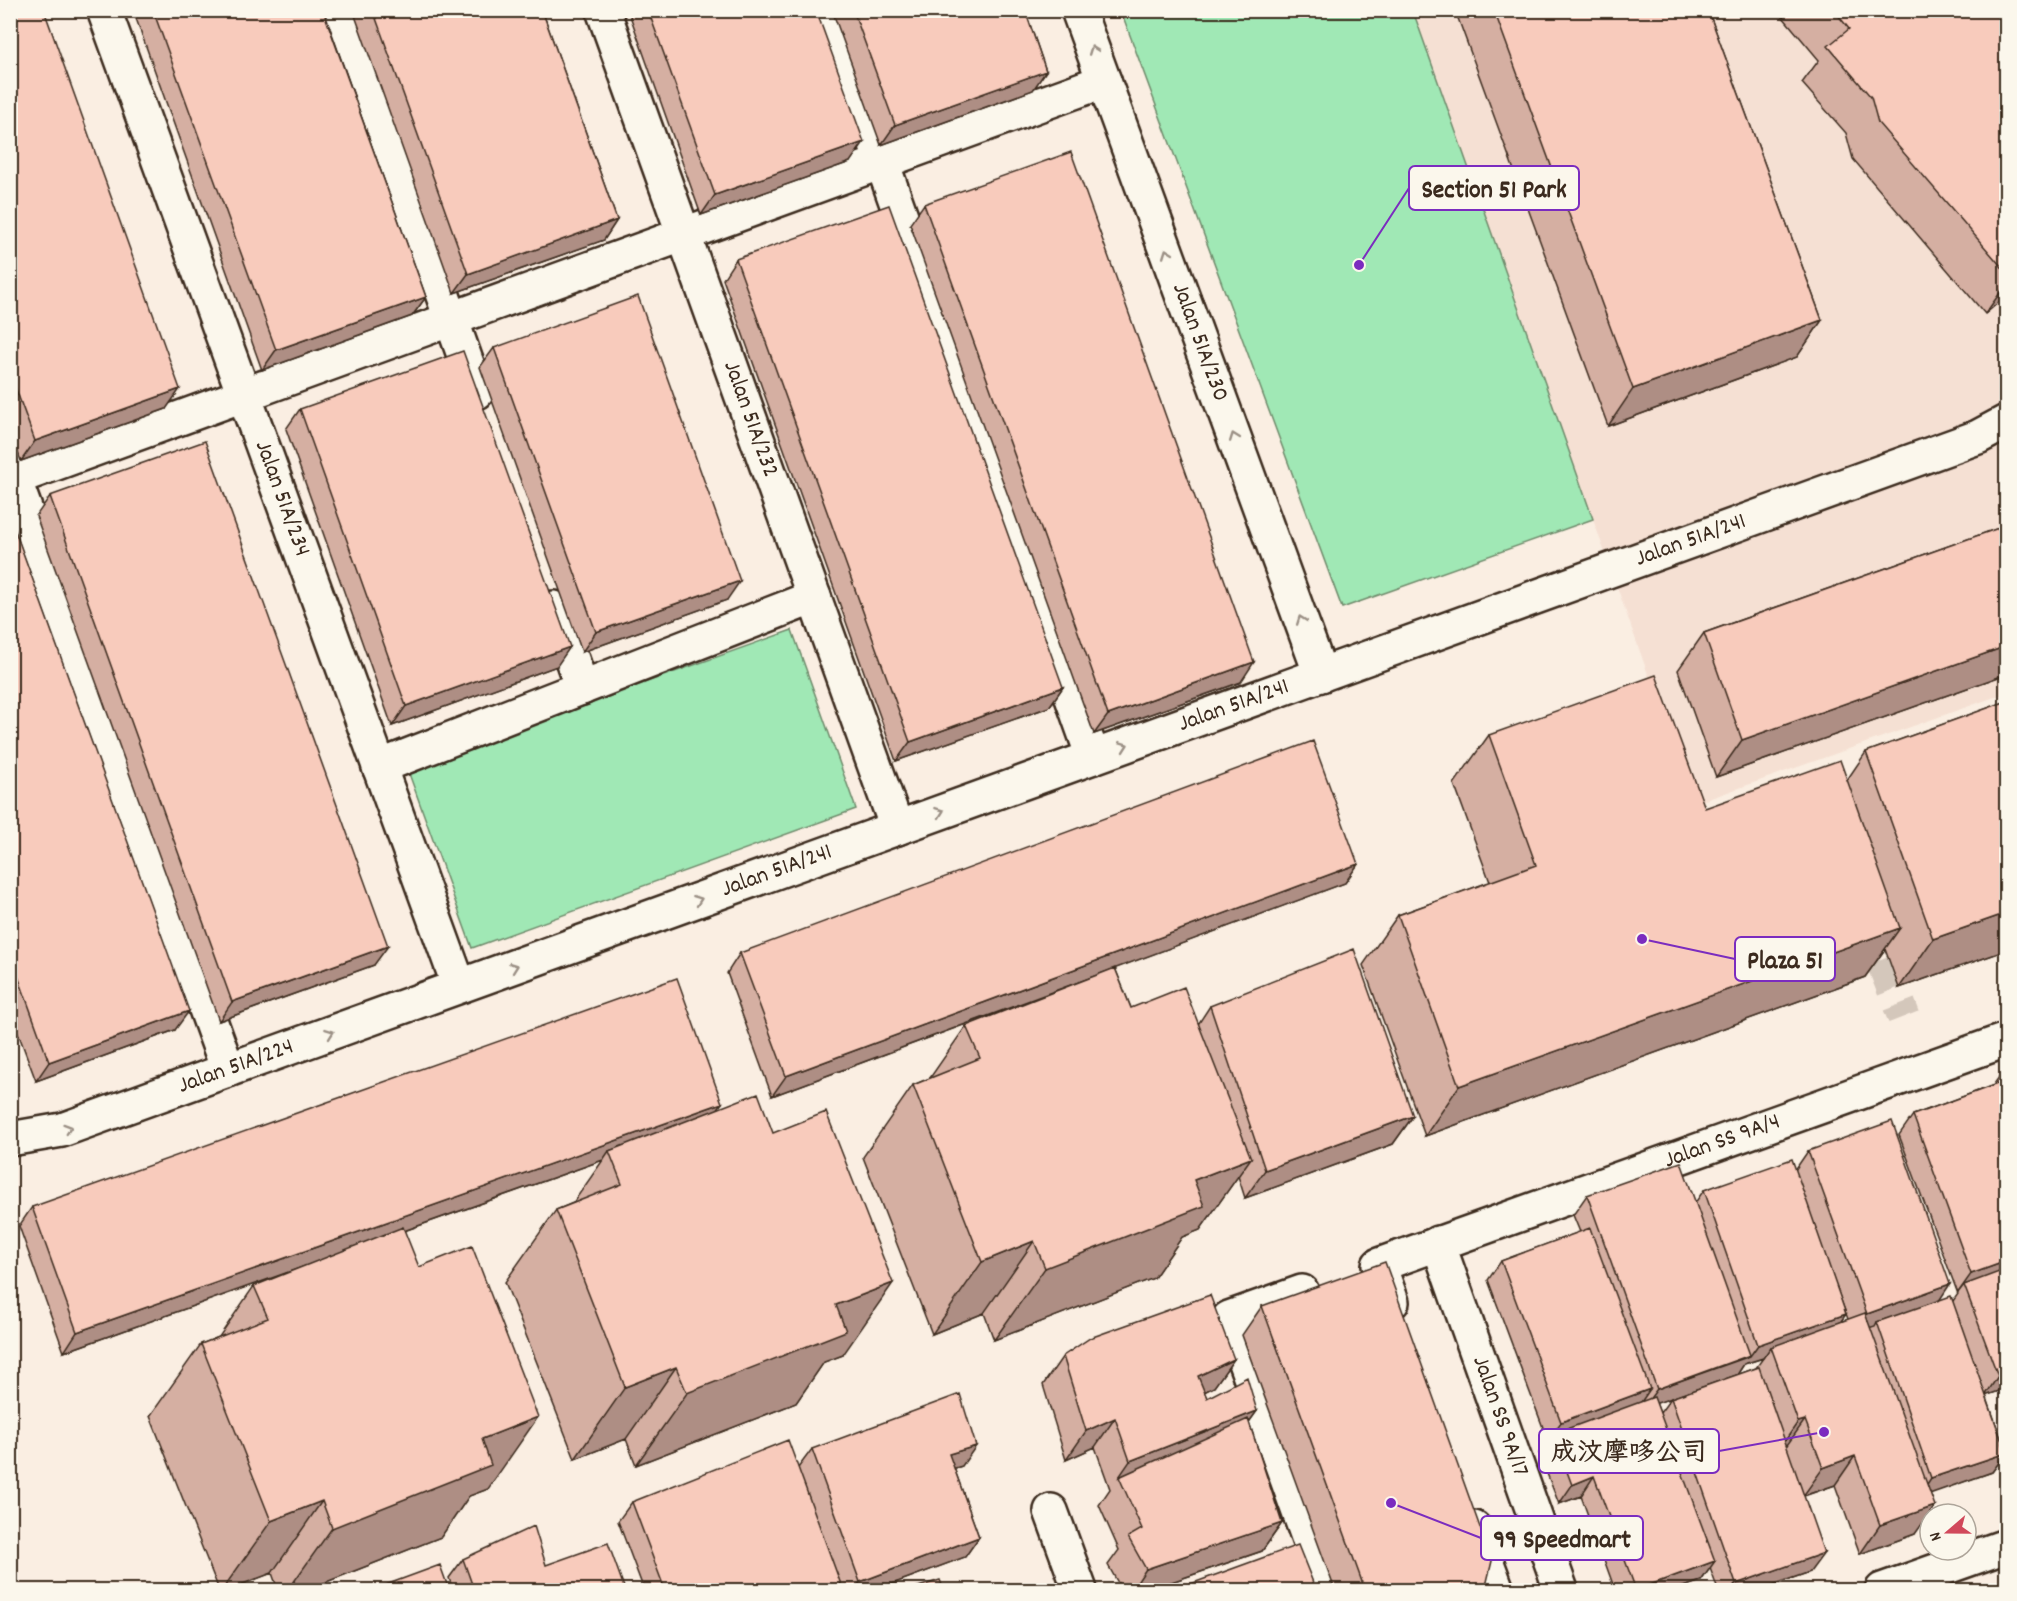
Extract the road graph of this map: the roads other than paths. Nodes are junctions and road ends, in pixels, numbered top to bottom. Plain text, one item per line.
1 (104, 10) edge
2 (342, 10) edge
3 (603, 10) edge
4 (828, 10) edge
5 (1078, 10) edge
6 (1104, 81) junction
7 (882, 161) junction
8 (684, 234) junction
9 (451, 319) junction
10 (244, 395) junction
11 (487, 420) edge
12 (2007, 422) edge
13 (12, 475) edge
14 (543, 576) edge
15 (814, 597) junction
16 (1321, 675) junction
17 (582, 688) junction
18 (1093, 757) junction
19 (380, 766) junction
20 (897, 828) junction
21 (459, 987) junction
22 (2007, 1040) edge
23 (228, 1070) junction
24 (10, 1139) edge
25 (1437, 1243) junction
26 (1379, 1265) junction
27 (1403, 1332) edge
28 (1464, 1501) edge
29 (1051, 1511) dead end
30 (2007, 1546) edge
31 (1080, 1590) edge
32 (1327, 1590) edge
33 (1497, 1590) edge
34 (1562, 1590) edge
35 (1882, 1590) edge

1 - 10 street, Jalan 51A/234
2 - 9 street
3 - 8 street, Jalan 51A/232
4 - 7 street
6 -> 5 street, Jalan 51A/230
6 - 7 street
16 -> 6 street, Jalan 51A/230
7 - 8 street
7 - 18 street
8 - 9 street
8 - 15 street, Jalan 51A/232
9 - 10 street
9 - 11 street
10 - 13 street
10 - 19 street, Jalan 51A/234
12 - 16 street, Jalan 51A/241
13 - 23 street
14 - 17 street
15 - 17 street
15 - 20 street, Jalan 51A/232
18 -> 16 street, Jalan 51A/241
17 - 19 street
20 -> 18 street, Jalan 51A/241
19 - 21 street, Jalan 51A/234
21 -> 20 street, Jalan 51A/241
23 -> 21 street, Jalan 51A/224
22 - 25 street, Jalan SS 9A/4
24 -> 23 street, Jalan 51A/224
25 - 26 street, Jalan SS 9A/4
25 - 34 street, Jalan SS 9A/17
26 - 27 street
26 - 32 street, Jalan SS 9A/4
28 - 33 street
29 - 31 street
30 - 35 street

